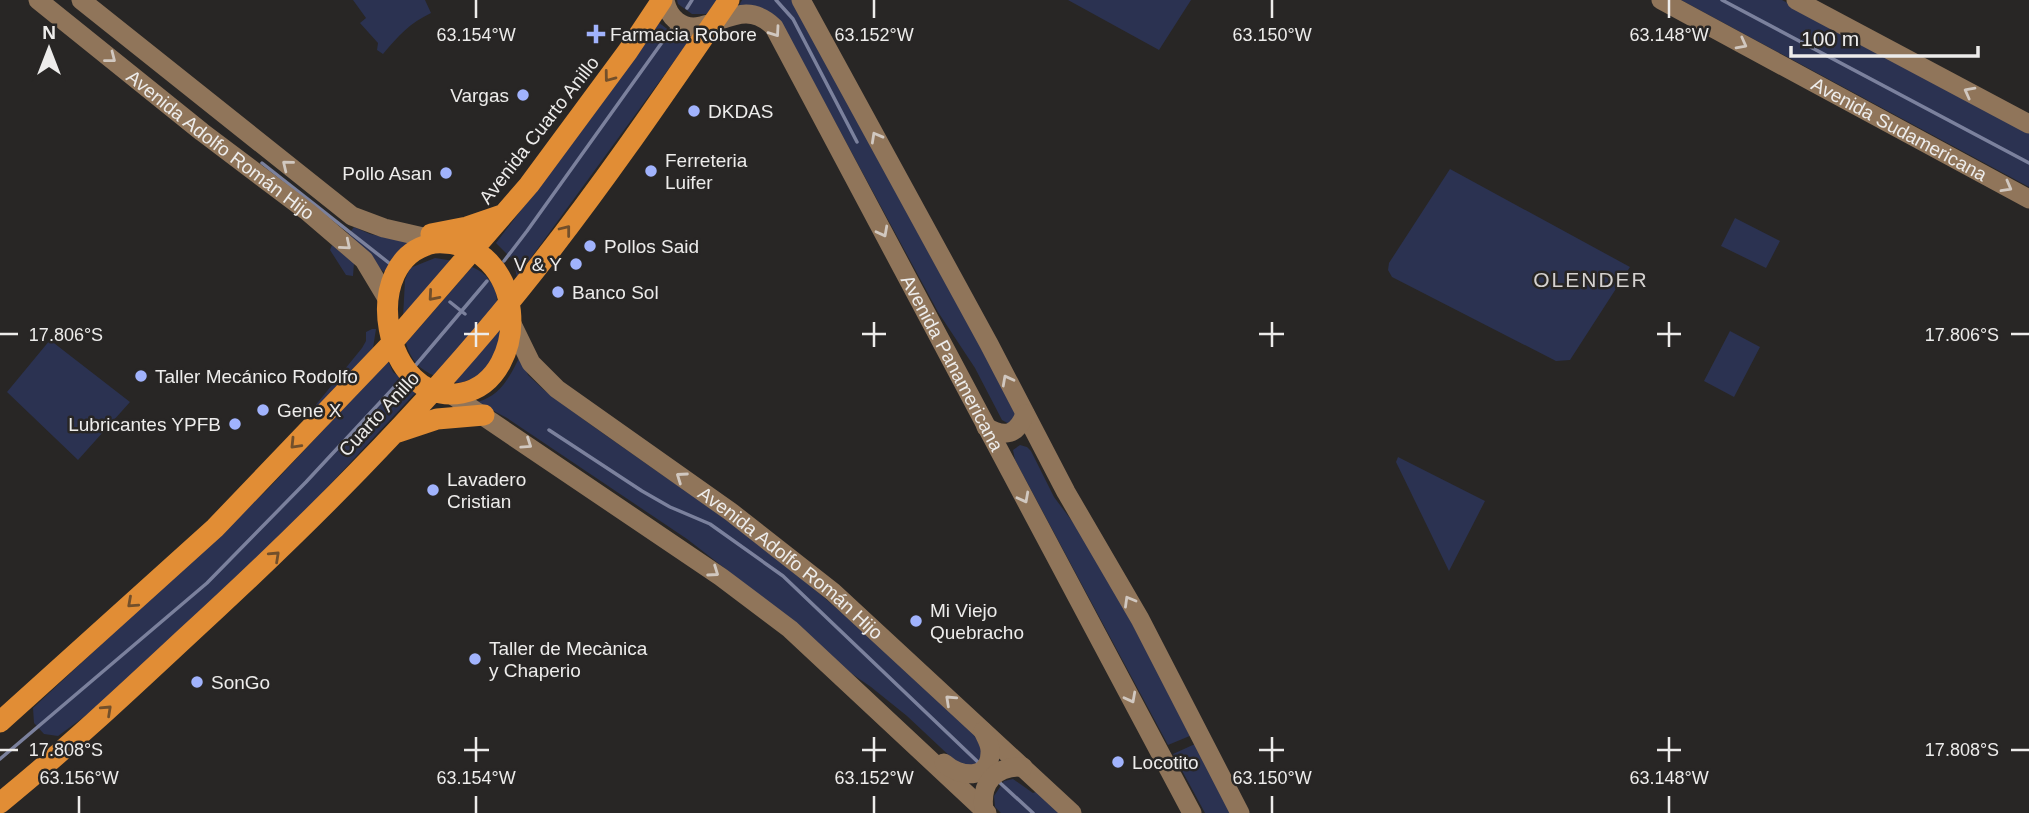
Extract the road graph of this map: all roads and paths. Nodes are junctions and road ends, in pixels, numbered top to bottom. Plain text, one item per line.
1 (38, 0) edge
2 (81, 0) edge
3 (663, 0) edge
4 (729, 0) edge
5 (801, 0) edge
6 (1661, 0) edge
7 (1796, 0) edge
8 (715, 20) junction
9 (2029, 124) edge
10 (257, 141) junction
11 (240, 160) junction
12 (2029, 199) edge
13 (503, 215) junction
14 (410, 236) junction
15 (465, 247) junction
16 (388, 300) junction
17 (510, 311) junction
18 (393, 342) junction
19 (441, 392) junction
20 (1025, 414) junction
21 (484, 415) junction
22 (986, 427) junction
23 (390, 436) junction
24 (1040, 442) junction
25 (1002, 456) junction
26 (880, 713) junction
27 (0, 722) edge
28 (986, 738) junction
29 (1020, 767) junction
30 (0, 803) edge
31 (985, 809) edge
32 (1072, 813) edge
33 (1192, 813) edge
34 (1240, 813) edge

1 -> 11 street, Avenida Adolfo Román Hijo
2 - 10 street, Avenida Adolfo Román Hijo
3 - 8 street, Avenida Panamericana
3 -> 13 highway, Avenida Cuarto Anillo
4 - 8 highway, Cuarto Anillo
20 -> 5 street
6 -> 12 street, Avenida Sudamericana
9 -> 7 street
17 -> 8 highway, Cuarto Anillo
8 -> 22 street, Avenida Panamericana
10 - 11 street
14 -> 10 street, Avenida Adolfo Román Hijo
11 -> 16 street, Avenida Adolfo Román Hijo
13 - 14 highway
13 - 15 highway, Avenida Cuarto Anillo
14 - 15 street, Avenida Adolfo Román Hijo
15 - 16 highway
15 - 17 highway
15 -> 18 highway, Cuarto Anillo
16 - 18 highway
17 - 19 highway, Cuarto Anillo
17 - 19 highway
28 -> 17 street, Avenida Adolfo Román Hijo
18 - 19 highway
18 -> 27 highway, Cuarto Anillo
19 - 21 street
19 - 23 highway, Cuarto Anillo
20 - 22 street
20 - 24 street
21 - 23 highway
21 -> 26 street
22 - 25 street, Avenida Panamericana
30 -> 23 highway, Cuarto Anillo
24 - 25 street
34 -> 24 street
25 -> 33 street, Avenida Panamericana
26 - 28 street
26 - 31 street
28 - 29 street, Avenida Adolfo Román Hijo
29 - 31 street
29 - 32 street, Avenida Adolfo Román Hijo

